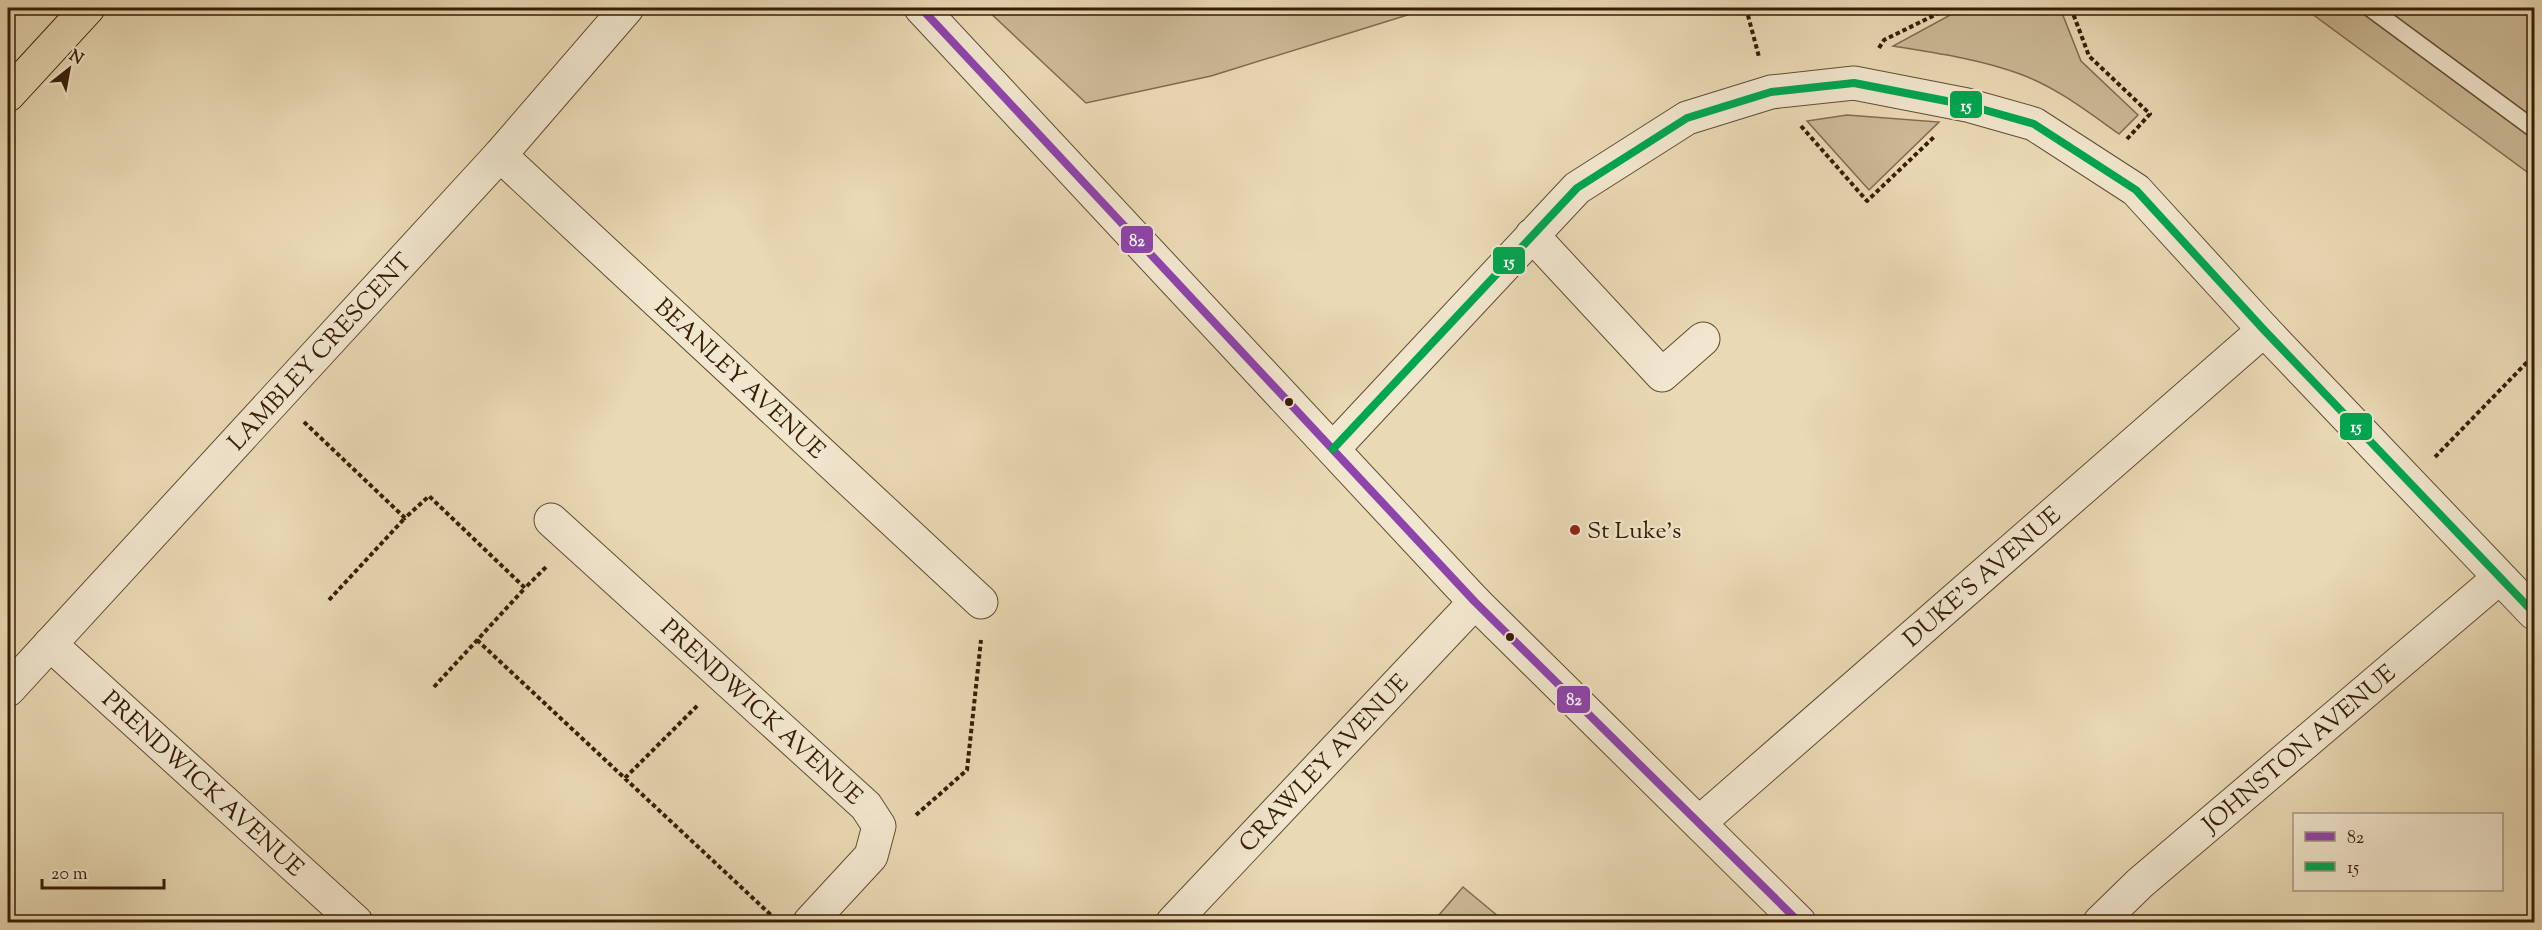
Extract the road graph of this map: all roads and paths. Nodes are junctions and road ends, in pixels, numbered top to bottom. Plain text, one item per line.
1 (88, 8) edge
2 (627, 8) edge
3 (921, 8) edge
4 (1746, 8) edge
5 (1949, 8) edge
6 (2071, 8) edge
7 (2370, 8) edge
8 (1854, 83) junction
9 (1771, 92) junction
10 (8, 95) edge
11 (1967, 105) junction
12 (2535, 129) edge
13 (500, 155) junction
14 (2102, 168) junction
15 (1532, 235) junction
16 (2264, 330) junction
17 (1703, 339) dead end
18 (2535, 354) edge
19 (277, 397) junction
20 (1333, 449) junction
21 (2409, 483) junction
22 (405, 518) junction
23 (562, 530) joint
24 (2499, 578) junction
25 (525, 588) junction
26 (329, 600) dead end
27 (981, 602) joint
28 (1474, 602) junction
29 (2535, 613) edge
30 (477, 640) junction
31 (50, 644) junction
32 (725, 678) junction
33 (434, 687) dead end
34 (8, 690) edge
35 (625, 778) junction
36 (915, 817) dead end
37 (1699, 823) junction
38 (356, 922) edge
39 (779, 922) edge
40 (810, 922) edge
41 (1173, 922) edge
42 (1799, 922) edge
43 (2100, 922) edge

1 - 10 main road
2 - 13 street, LAMBLEY CRESCENT
3 - 20 street
4 - 9 path
5 - 8 path
6 - 14 path
7 - 12 lane
8 - 9 street
8 - 11 street
9 - 11 path
9 - 15 street
11 - 14 street
13 - 19 street, LAMBLEY CRESCENT
13 - 27 street, BEANLEY AVENUE
14 - 16 street
15 - 17 street
15 - 20 street
16 - 21 street
16 - 37 street, DUKE'S AVENUE
18 - 21 path
19 - 22 path
19 - 31 street, LAMBLEY CRESCENT
20 - 28 street
21 - 24 street
22 - 25 path
22 - 26 path
23 - 25 path
23 - 32 street, PRENDWICK AVENUE
24 - 29 street
24 - 43 street, JOHNSTON AVENUE
25 - 30 path
27 - 36 path
28 - 37 street
28 - 41 street, CRAWLEY AVENUE
30 - 33 path
30 - 35 path
31 - 34 street, LAMBLEY CRESCENT
31 - 38 street, PRENDWICK AVENUE
32 - 35 path
32 - 40 street, PRENDWICK AVENUE
35 - 39 path
37 - 42 street

